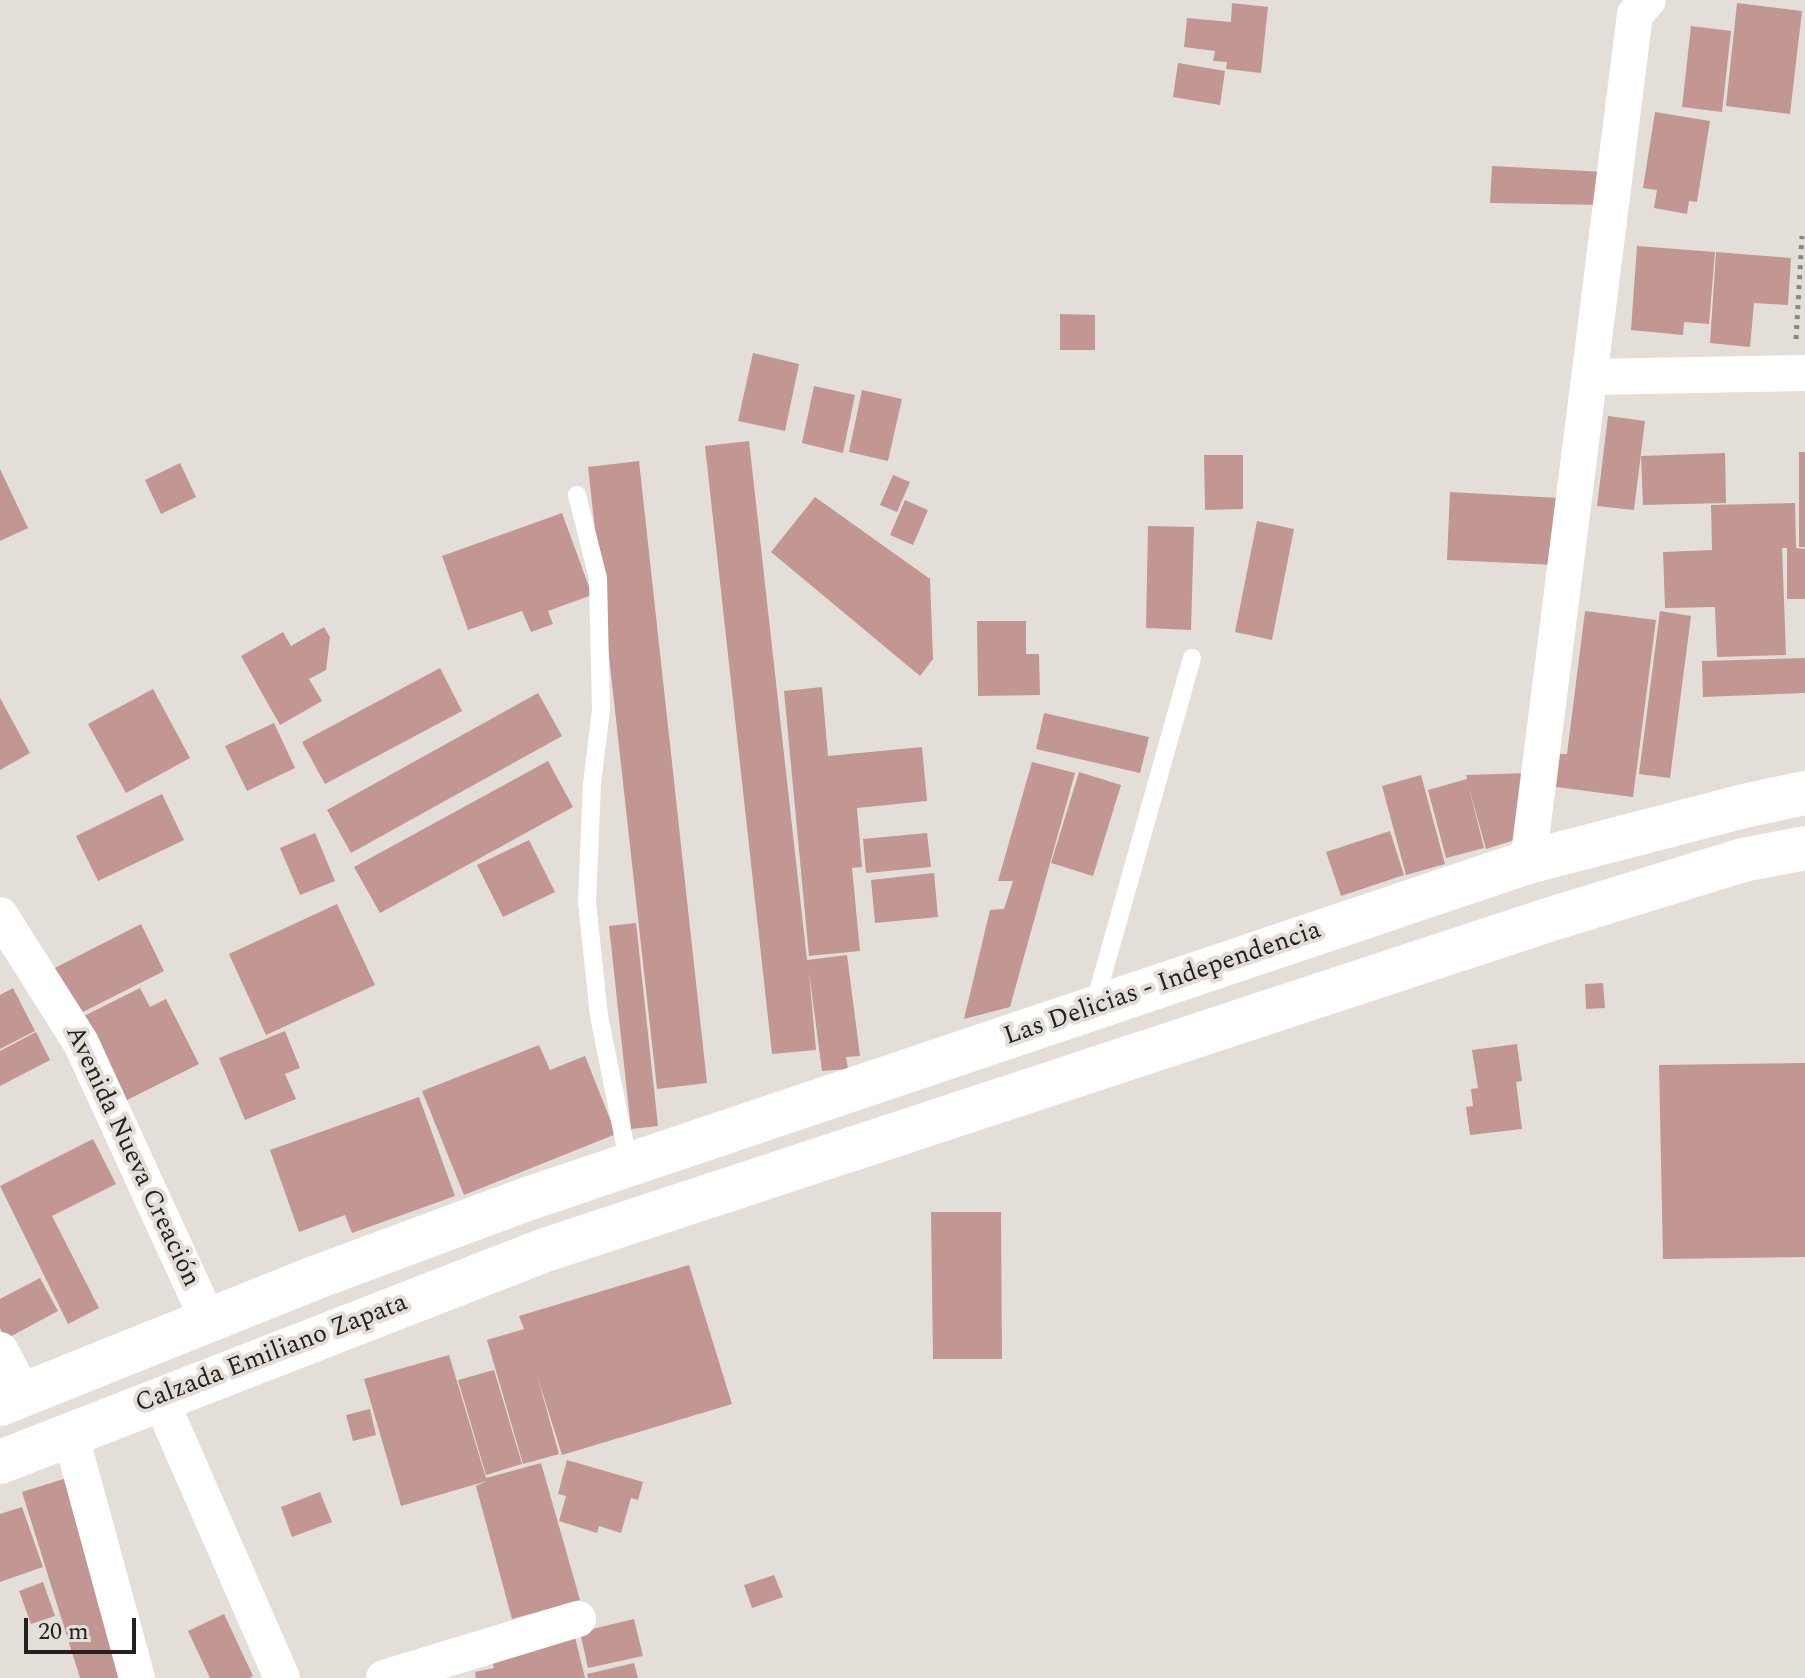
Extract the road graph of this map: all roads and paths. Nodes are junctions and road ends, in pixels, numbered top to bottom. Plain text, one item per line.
1 (1648, 0) edge
2 (1802, 236) dead end
3 (1799, 373) edge
4 (1590, 377) junction
5 (577, 495) dead end
6 (1192, 658) dead end
7 (1805, 793) edge
8 (1805, 848) edge
9 (1528, 862) junction
10 (0, 915) edge
11 (1093, 1009) junction
12 (702, 1141) junction
13 (629, 1165) junction
14 (716, 1194) junction
15 (208, 1320) junction
16 (0, 1350) edge
17 (12, 1399) edge
18 (160, 1399) junction
19 (70, 1433) junction
20 (0, 1462) edge
21 (578, 1619) dead end
22 (137, 1678) edge
23 (282, 1678) edge
24 (384, 1678) edge

1 - 4 street
2 - 3 path
3 - 4 street
4 - 9 street
5 - 13 lane
6 - 11 lane
7 - 9 main road, Las Delicias - Independencia
8 - 14 main road
9 - 11 main road, Las Delicias - Independencia
10 - 15 street, Avenida Nueva Creación
11 - 12 main road, Las Delicias - Independencia
12 - 13 main road, Las Delicias - Independencia
12 - 14 main road
13 - 15 main road, Las Delicias - Independencia
14 - 18 main road, Calzada Emiliano Zapata
15 - 17 main road
16 - 17 street
18 - 19 main road, Calzada Emiliano Zapata
18 - 23 street
19 - 20 main road, Calzada Emiliano Zapata
19 - 22 street
21 - 24 street

